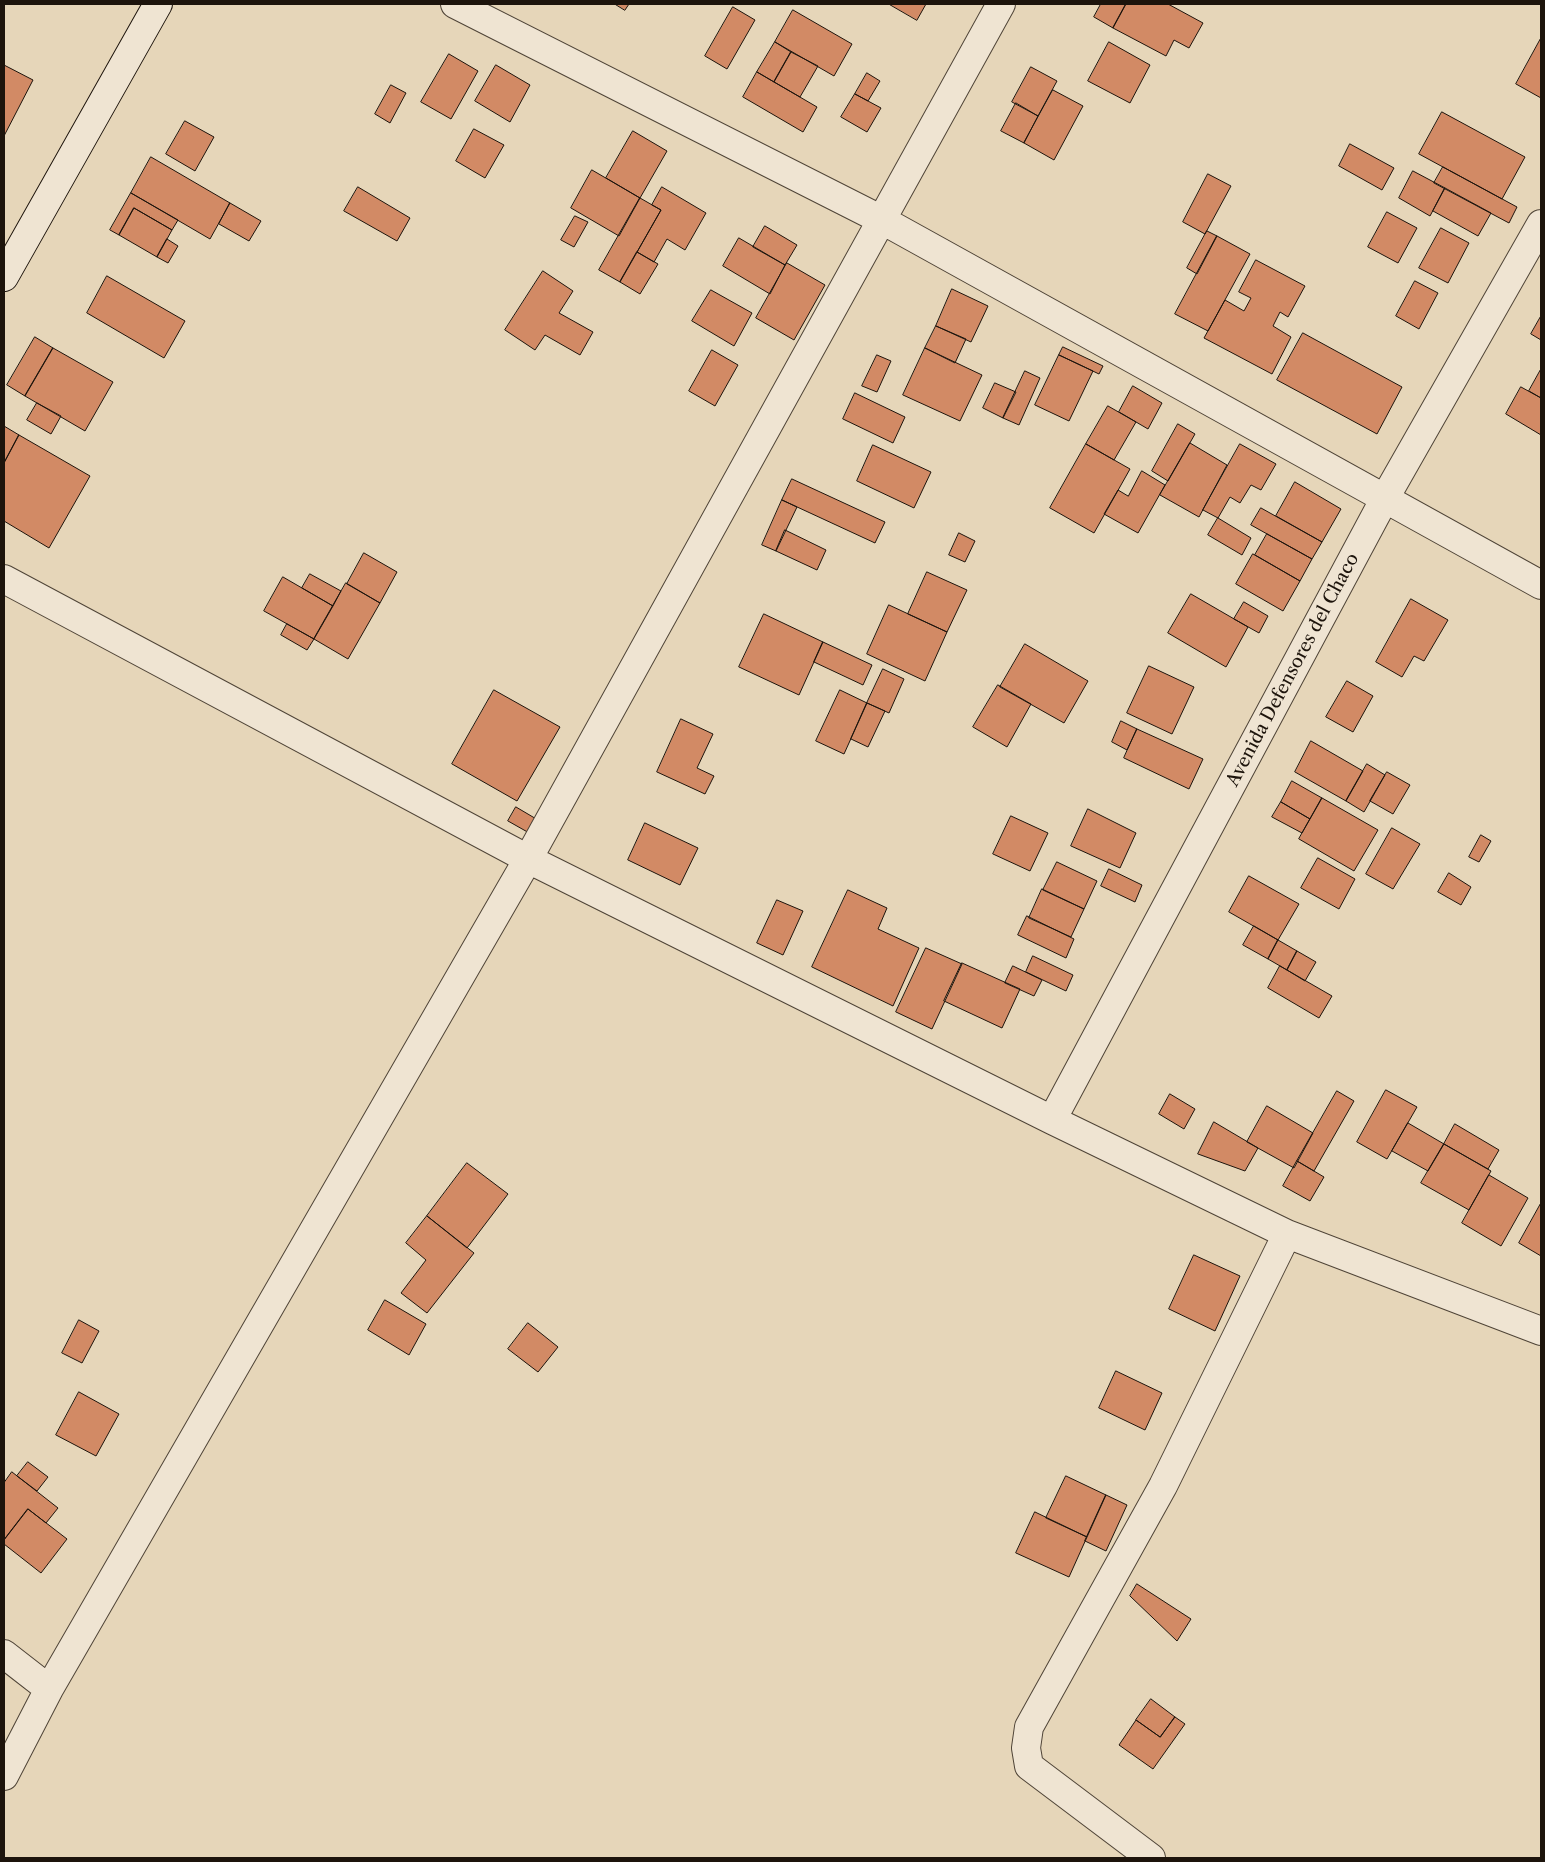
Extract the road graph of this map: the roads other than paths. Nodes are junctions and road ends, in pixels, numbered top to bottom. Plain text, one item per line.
1 (158, 4) edge
2 (455, 4) edge
3 (1001, 4) edge
4 (882, 220) junction
5 (1541, 224) edge
6 (4, 277) edge
7 (1385, 498) junction
8 (4, 579) edge
9 (1541, 585) edge
10 (528, 859) junction
11 (1052, 1120) junction
12 (1287, 1234) junction
13 (1541, 1331) edge
14 (4, 1654) edge
15 (48, 1689) junction
16 (4, 1776) edge
17 (1151, 1858) edge

1 - 6 street
2 - 4 street
3 - 4 street
4 - 7 street
4 - 10 street
5 - 7 street, Avenida Defensores del Chaco
7 - 9 street
7 - 11 street, Avenida Defensores del Chaco
8 - 10 street
10 - 11 street
10 - 15 street
11 - 12 street
12 - 13 street
12 - 17 street
14 - 15 street
15 - 16 street

